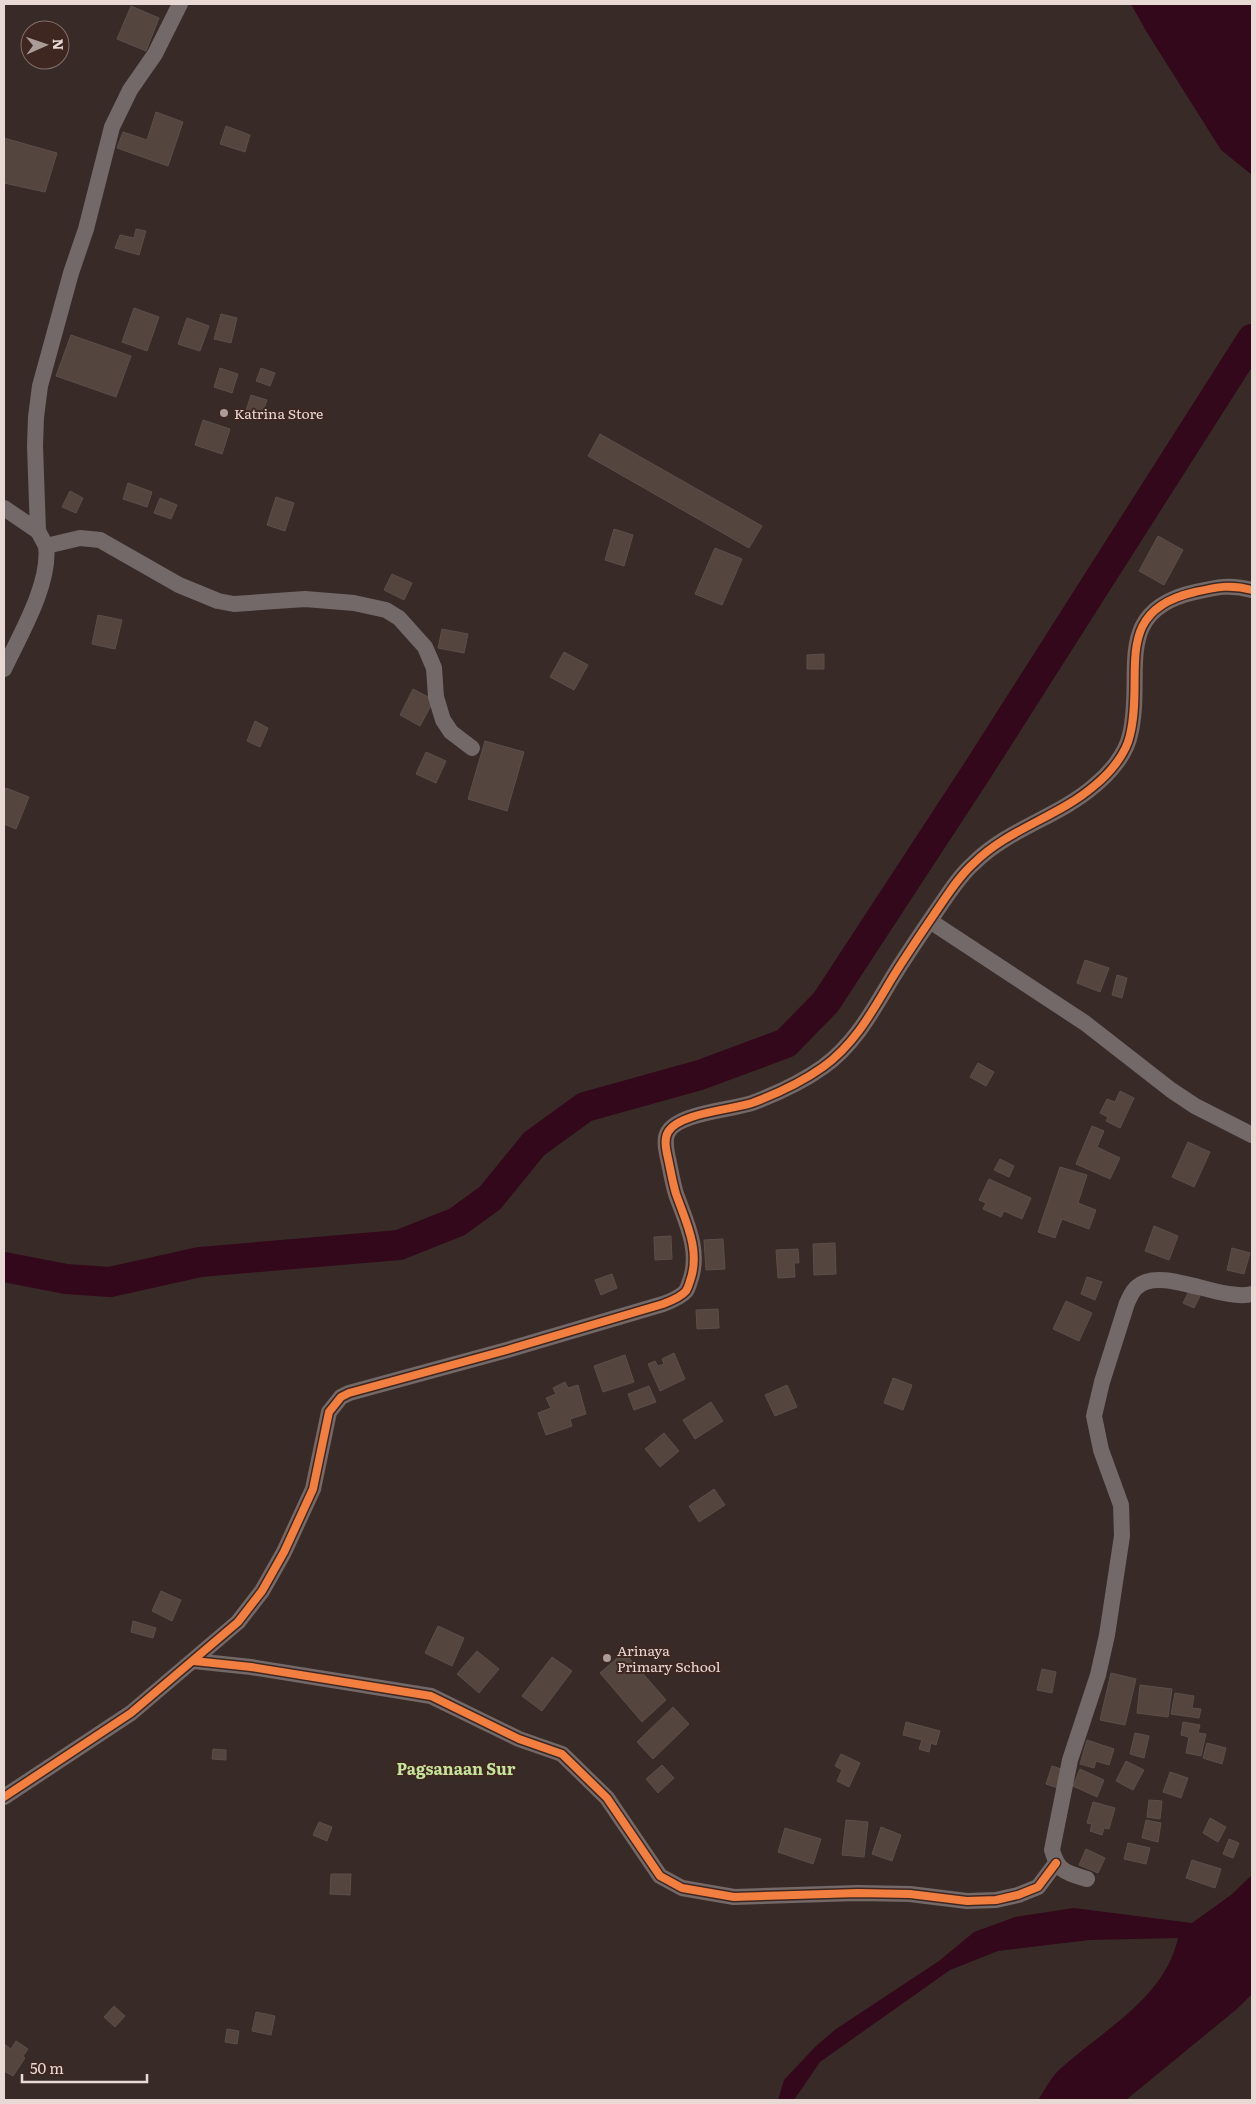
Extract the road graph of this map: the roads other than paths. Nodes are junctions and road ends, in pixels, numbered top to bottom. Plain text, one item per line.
1 (180, 4) edge
2 (4, 508) edge
3 (42, 538) junction
4 (1252, 590) edge
5 (4, 668) edge
6 (472, 748) dead end
7 (930, 920) junction
8 (1252, 1135) edge
9 (1252, 1294) edge
10 (194, 1661) junction
11 (4, 1797) edge
12 (1056, 1863) junction
13 (1087, 1879) dead end

1 - 3 street
2 - 3 street
3 - 5 street
3 - 6 street
4 - 7 street
7 - 8 street
7 - 10 street
9 - 12 street
10 - 11 street
10 - 12 street
12 - 13 street

